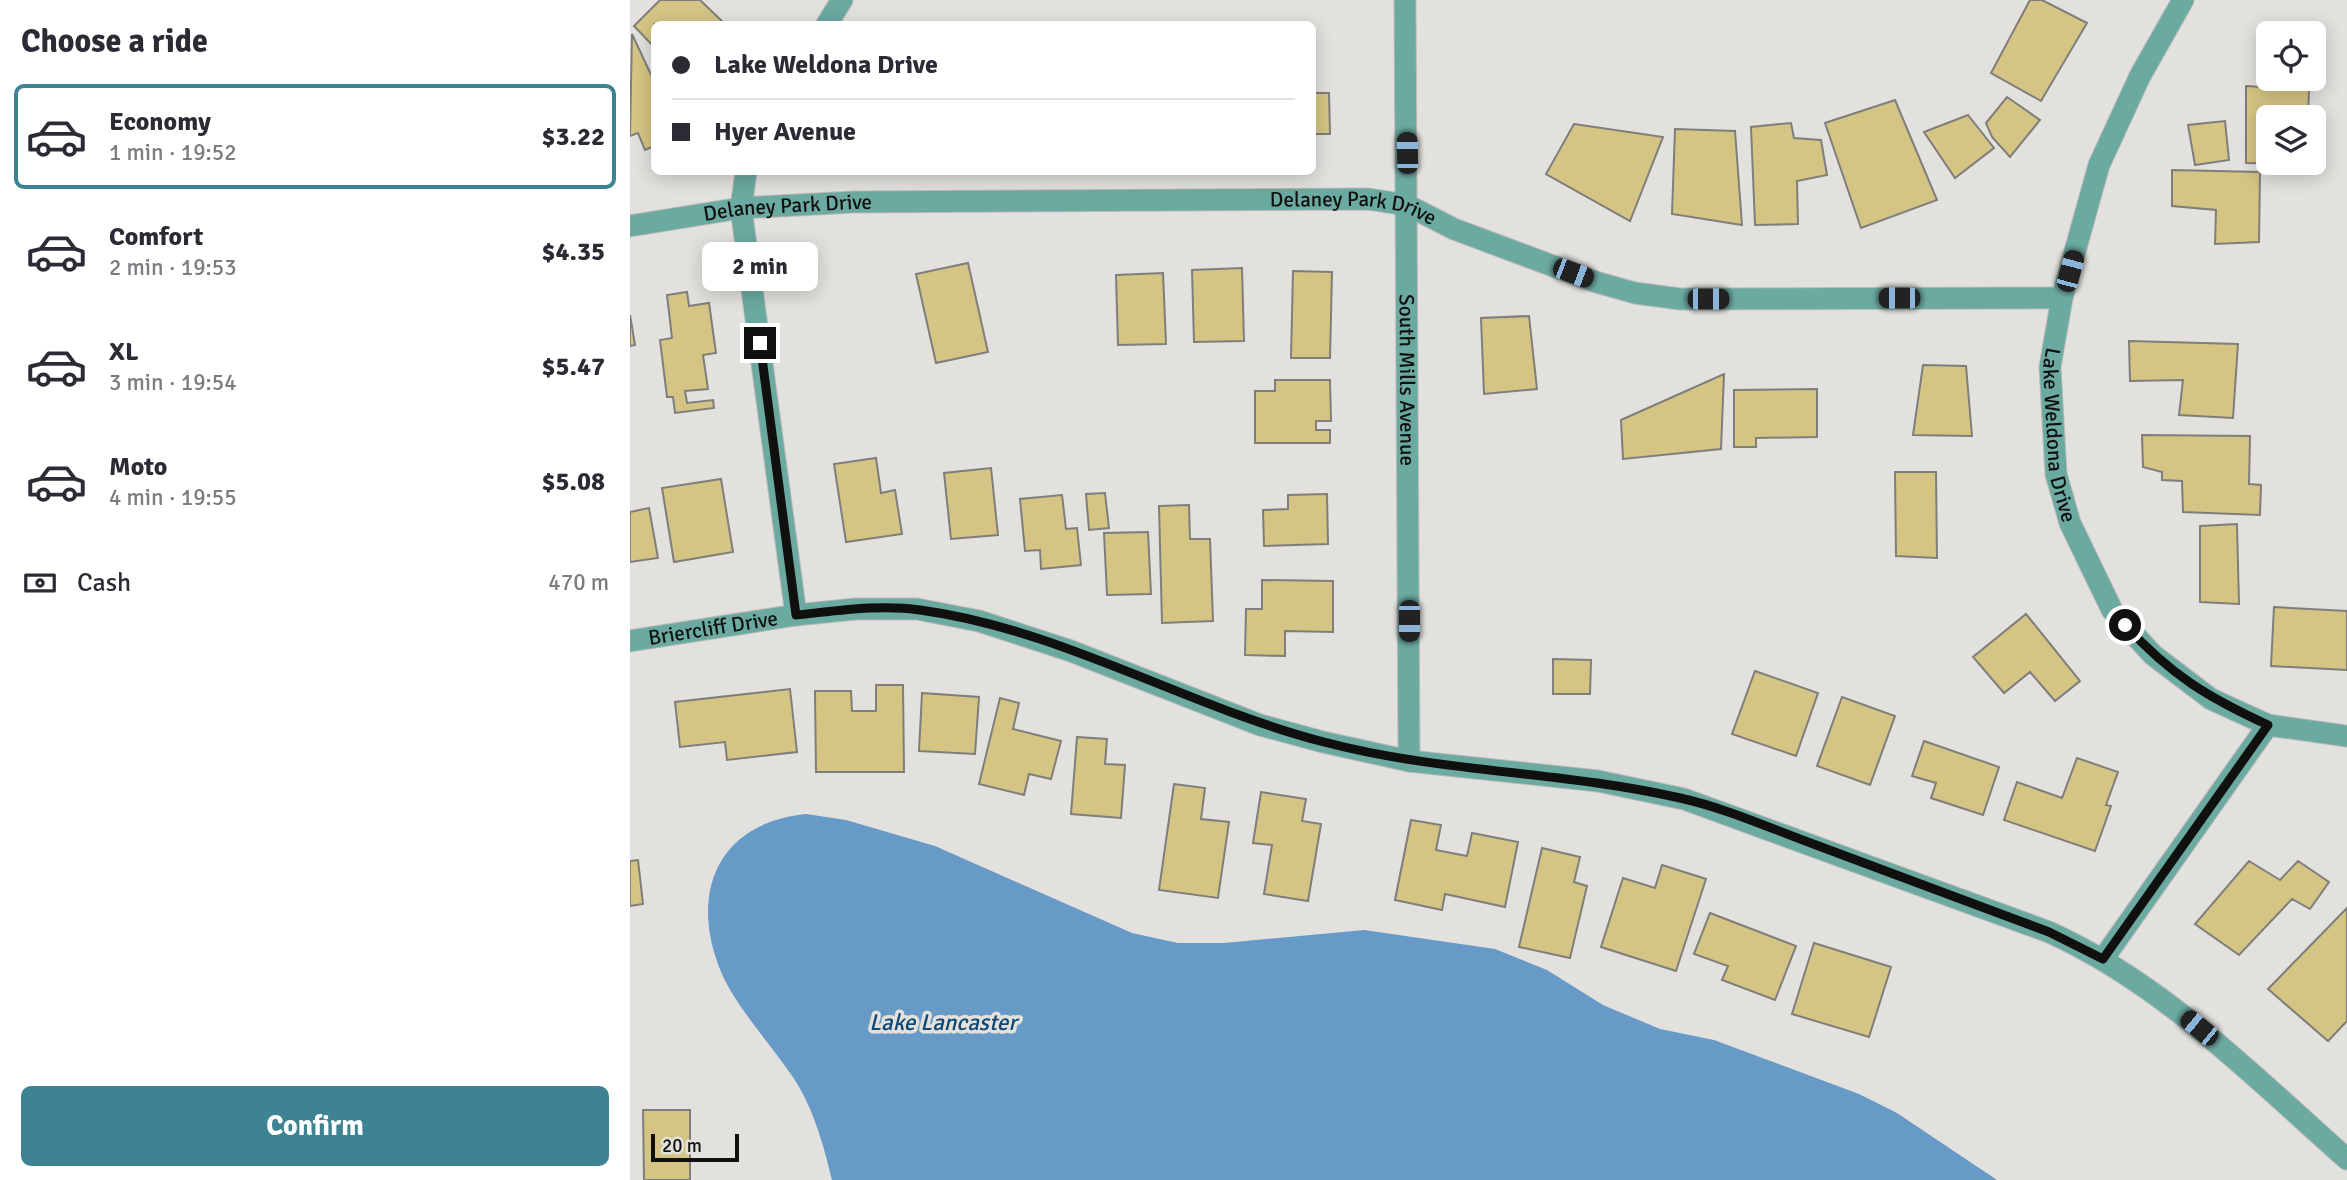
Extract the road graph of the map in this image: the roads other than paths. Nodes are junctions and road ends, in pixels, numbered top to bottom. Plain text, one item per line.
1 (842, 0) edge
2 (1405, 0) edge
3 (2183, 0) edge
4 (829, 21) edge
5 (746, 175) edge
6 (1407, 205) junction
7 (741, 208) junction
8 (630, 226) edge
9 (2062, 298) junction
10 (796, 615) junction
11 (630, 640) edge
12 (2268, 725) junction
13 (2347, 736) edge
14 (1409, 761) junction
15 (2103, 959) junction
16 (2347, 1159) edge

1 - 4 street
2 - 6 street, South Mills Avenue
3 - 9 street, Lake Weldona Drive
5 - 7 street
6 - 7 street, Delaney Park Drive
6 - 9 street, Delaney Park Drive
6 - 14 street, South Mills Avenue
7 - 8 street, Delaney Park Drive
7 - 10 street
9 - 12 street, Lake Weldona Drive
10 - 11 street, Briercliff Drive
10 - 14 street, Briercliff Drive
12 - 13 street, Lake Weldona Drive
12 - 15 street
14 - 15 street, Briercliff Drive
15 - 16 street, Briercliff Drive

